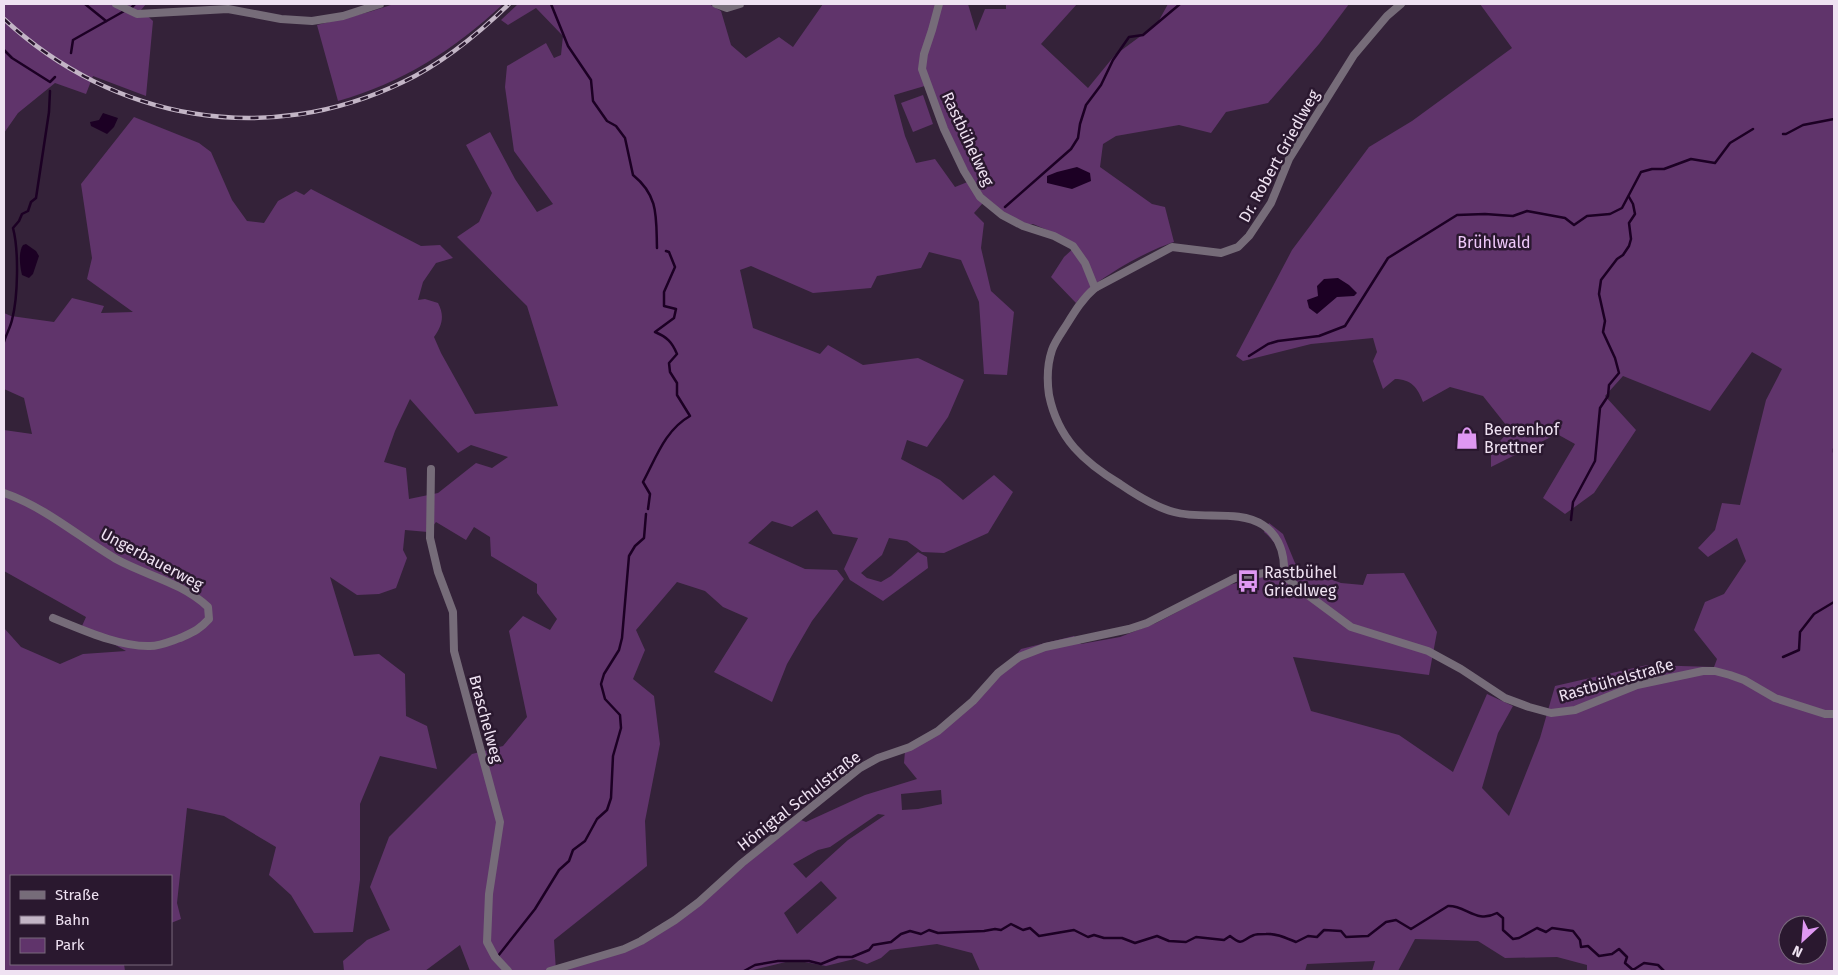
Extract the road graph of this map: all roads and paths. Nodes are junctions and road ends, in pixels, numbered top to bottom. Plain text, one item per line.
1 (380, 4) edge
2 (716, 4) edge
3 (740, 4) edge
4 (939, 4) edge
5 (1401, 4) edge
6 (123, 7) edge
7 (1094, 288) junction
8 (430, 469) dead end
9 (4, 493) edge
10 (1284, 575) junction
11 (53, 618) dead end
12 (1834, 714) edge
13 (508, 971) edge
14 (550, 971) edge

1 - 6 street
2 - 3 street
4 - 7 street, Rastbühelweg
5 - 7 street, Dr. Robert Griedlweg
7 - 10 street
8 - 13 street, Braschelweg
9 - 11 street, Ungerbauerweg
10 - 12 street, Rastbühelstraße
10 - 14 street, Hönigtal Schulstraße

